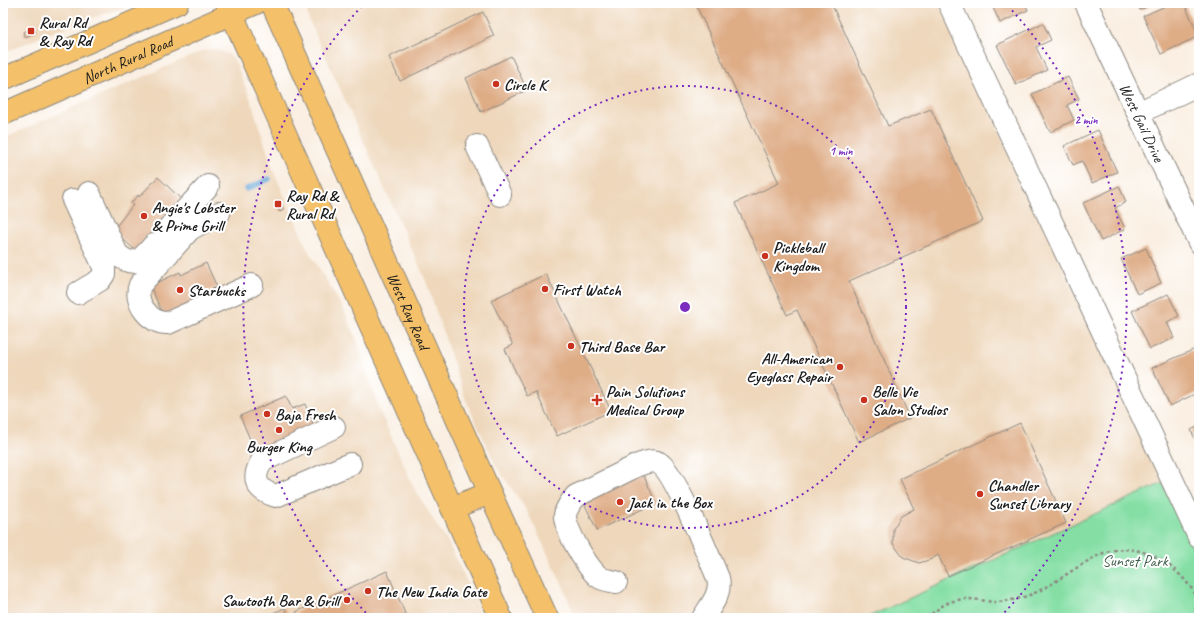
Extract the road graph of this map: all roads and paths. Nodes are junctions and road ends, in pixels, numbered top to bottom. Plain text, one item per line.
1 (177, 3) edge
2 (948, 3) edge
3 (1086, 3) edge
4 (260, 4) edge
5 (229, 9) edge
6 (3, 79) edge
7 (1199, 84) edge
8 (1138, 113) junction
9 (3, 114) edge
10 (477, 146) dead end
11 (208, 186) dead end
12 (500, 195) dead end
13 (219, 213) dead end
14 (1199, 242) edge
15 (252, 285) dead end
16 (78, 293) dead end
17 (334, 427) dead end
18 (350, 464) dead end
19 (490, 493) junction
20 (452, 508) junction
21 (1199, 537) edge
22 (616, 582) dead end
23 (1199, 600) edge
24 (501, 618) edge
25 (547, 618) edge
26 (703, 618) edge
27 (926, 618) edge

1 - 6 main road, North Rural Road
2 - 21 street
3 - 8 street, West Gail Drive
4 - 5 main road, North Rural Road
4 - 19 main road, West Ray Road
5 - 9 main road, North Rural Road
5 - 20 main road
7 - 8 street
8 - 14 street, West Gail Drive
10 - 12 street
11 - 16 street
13 - 15 street
17 - 18 street
19 - 20 main road
19 - 25 main road, West Ray Road
20 - 24 main road
22 - 26 street
23 - 27 path

